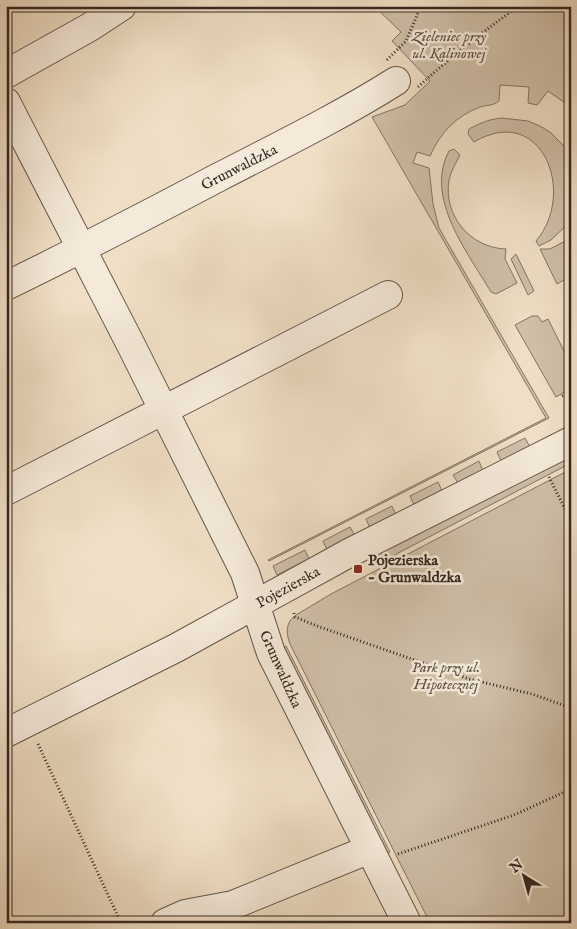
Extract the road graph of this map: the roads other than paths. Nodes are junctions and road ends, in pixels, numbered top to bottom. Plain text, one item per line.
1 (122, 6) edge
2 (6, 74) edge
3 (396, 81) dead end
4 (6, 102) edge
5 (81, 250) junction
6 (6, 286) edge
7 (388, 295) dead end
8 (164, 411) junction
9 (571, 441) edge
10 (6, 491) edge
11 (255, 604) junction
12 (6, 733) edge
13 (382, 852) junction
14 (165, 923) edge
15 (407, 923) edge

1 - 2 street
3 - 5 street, Grunwaldzka
4 - 5 street, Grunwaldzka
5 - 6 street, Grunwaldzka
5 - 8 street, Grunwaldzka
7 - 8 street
8 - 10 street
8 - 11 street, Grunwaldzka
9 - 11 street, Pojezierska
11 - 12 street, Pojezierska
11 - 13 street, Grunwaldzka
13 - 14 street
13 - 15 street, Grunwaldzka

